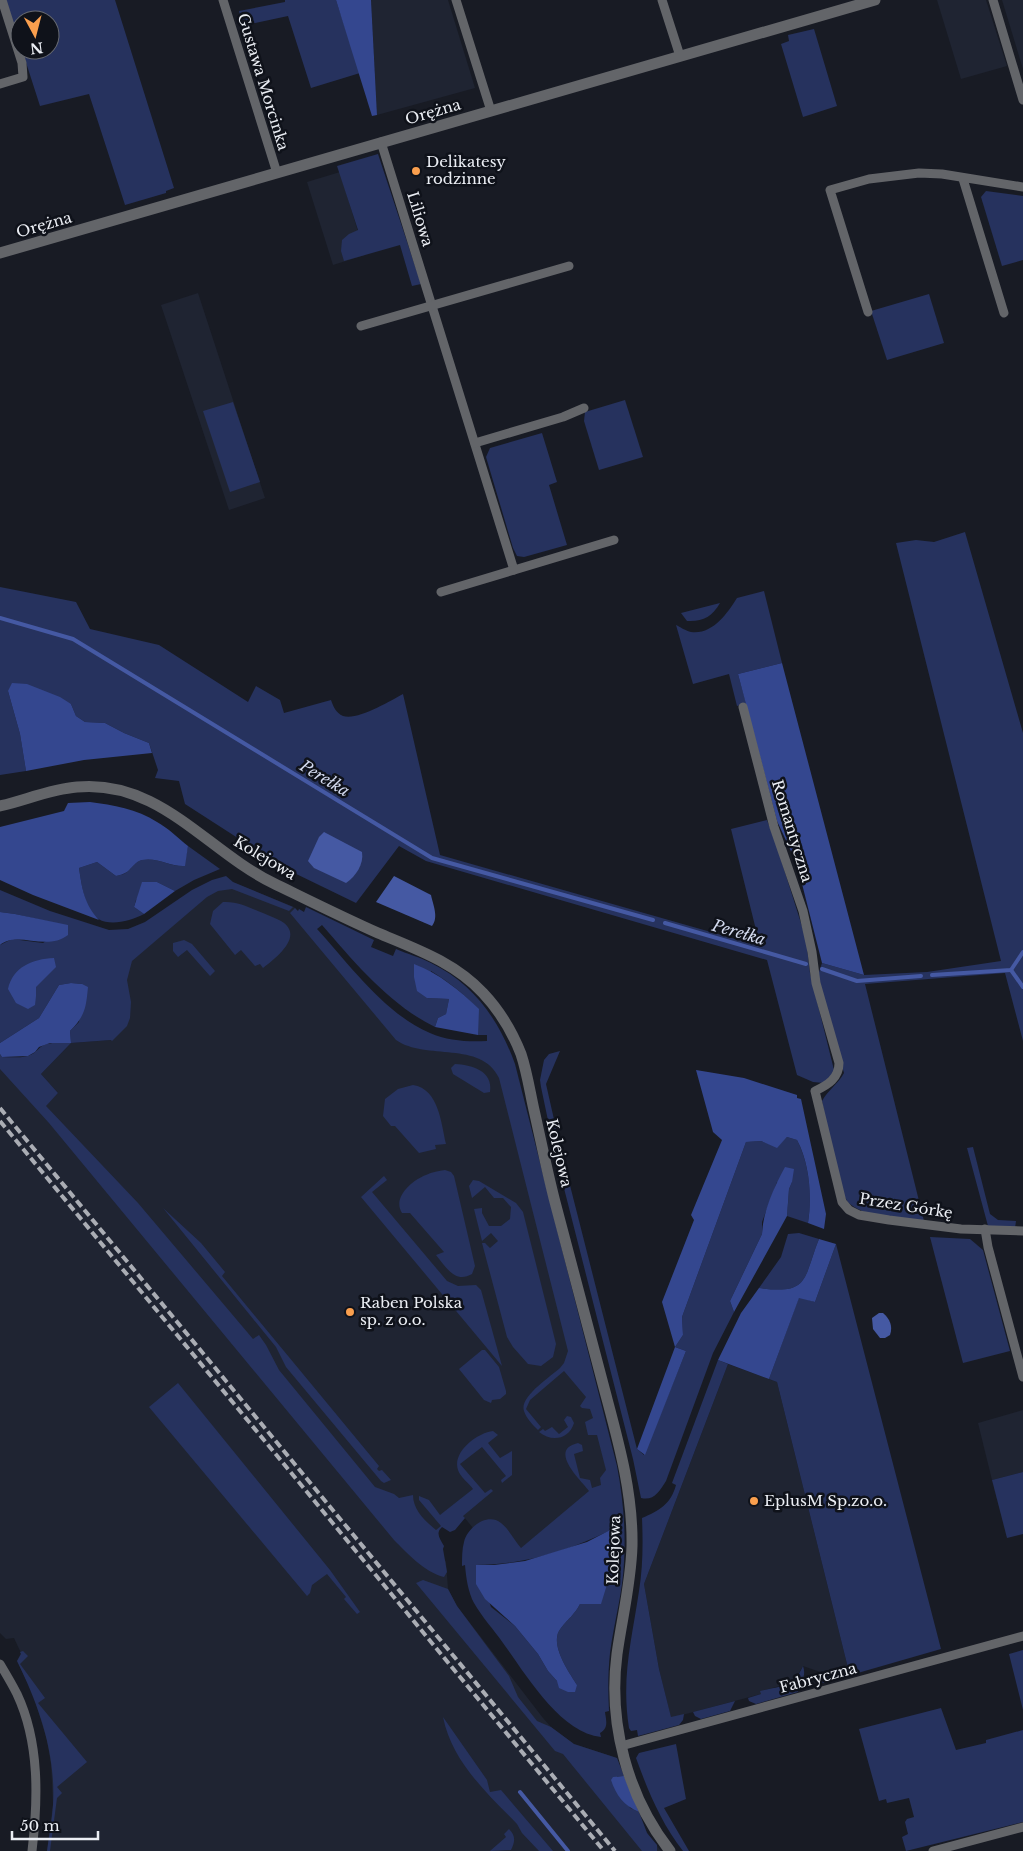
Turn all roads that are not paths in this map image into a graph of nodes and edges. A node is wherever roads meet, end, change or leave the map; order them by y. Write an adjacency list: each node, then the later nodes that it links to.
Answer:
1 (2, 0): 9 (street)
2 (223, 0): 13 (street, Gustawa Morcinka)
3 (456, 0): 11 (street)
4 (662, 0): 8 (street)
5 (875, 0): 7 (street, Orężna)
6 (993, 0): 10 (street)
7 (848, 4): 8 (street, Orężna)
8 (680, 56): 11 (street, Orężna)
9 (0, 84)
10 (1023, 100)
11 (490, 111): 12 (street, Orężna)
12 (381, 142): 13 (street, Orężna); 18 (street, Liliowa)
13 (277, 173): 16 (street, Orężna)
14 (963, 179): 15 (street); 19 (street); 20 (street)
15 (1023, 188)
16 (0, 253)
17 (569, 266): 18 (street)
18 (432, 305): 21 (street); 23 (street, Liliowa)
19 (868, 312)
20 (1004, 313)
21 (361, 326)
22 (584, 408): 23 (street)
23 (475, 442): 25 (street, Liliowa)
24 (614, 540): 25 (street)
25 (514, 570): 26 (street)
26 (441, 592)
27 (743, 707): 29 (street, Romantyczna)
28 (0, 806): 35 (street, Kolejowa)
29 (815, 1091): 30 (street, Przez Górkę)
30 (985, 1229): 31 (street, Przez Górkę); 32 (street)
31 (1023, 1232)
32 (1023, 1377)
33 (1023, 1636): 35 (street, Fabryczna)
34 (0, 1664): 37 (street)
35 (621, 1746): 38 (street, Kolejowa)
36 (1023, 1827): 39 (street)
37 (32, 1851)
38 (670, 1851)
39 (933, 1851)

